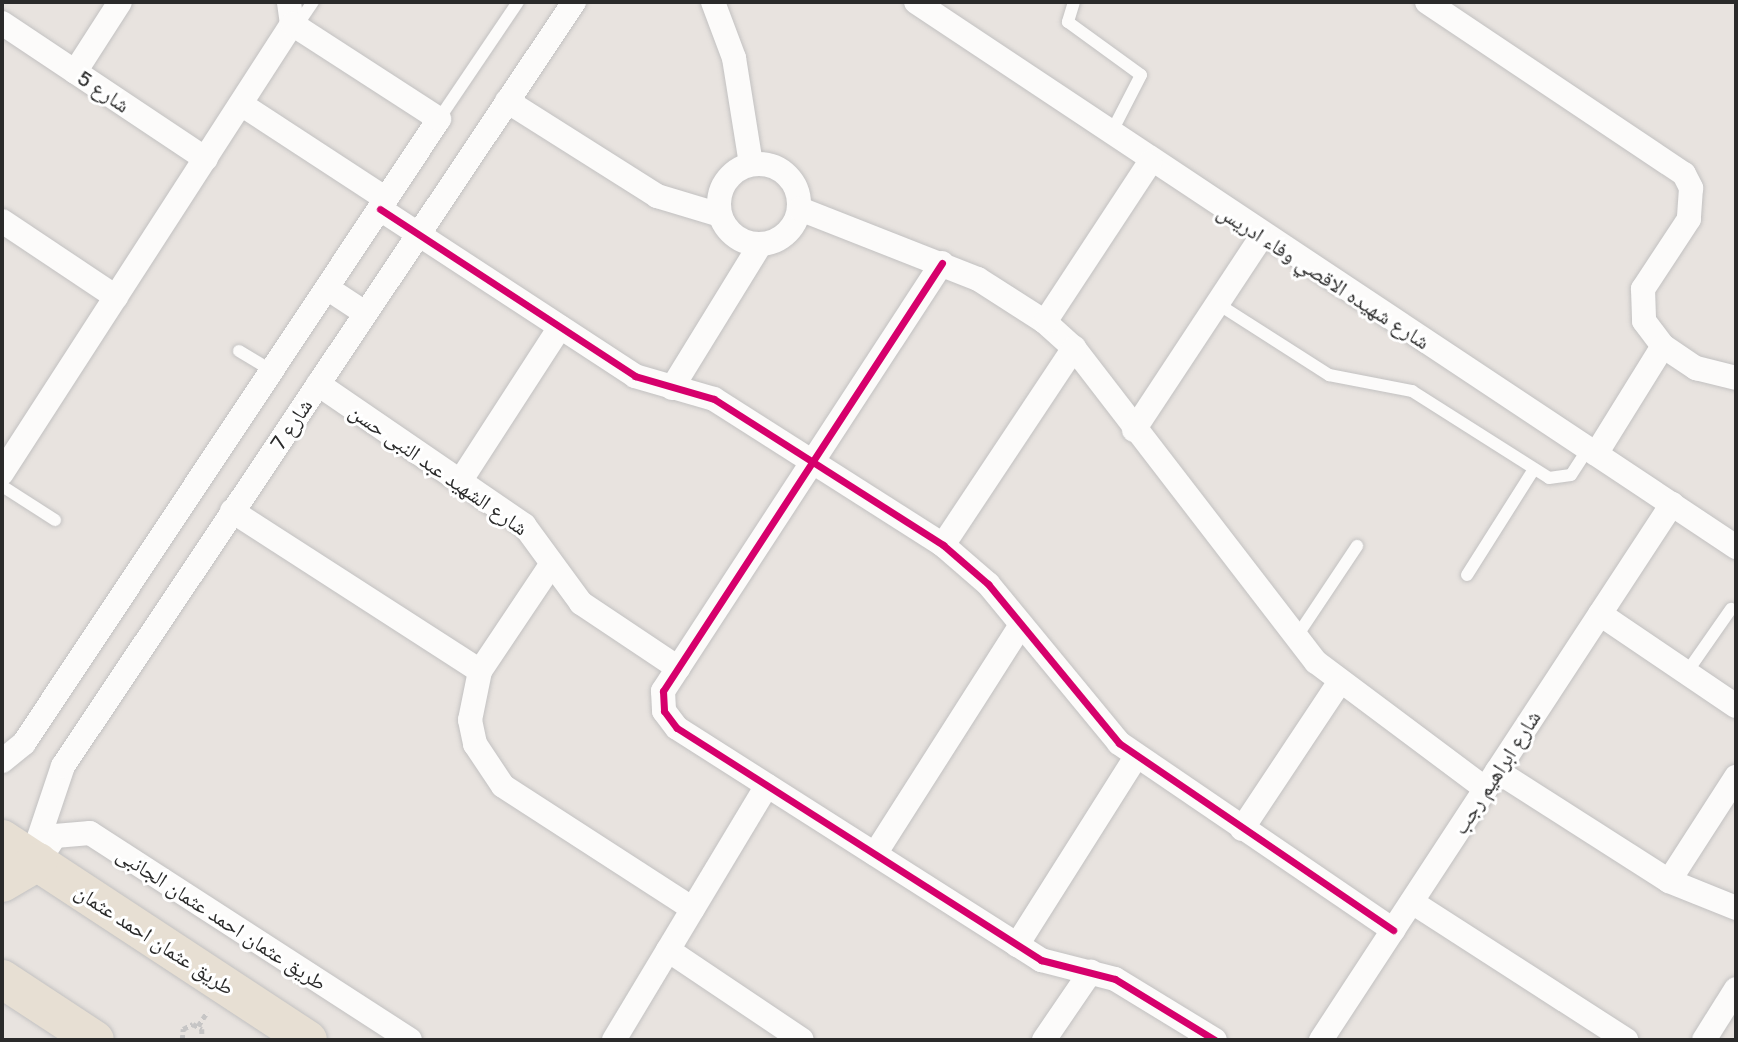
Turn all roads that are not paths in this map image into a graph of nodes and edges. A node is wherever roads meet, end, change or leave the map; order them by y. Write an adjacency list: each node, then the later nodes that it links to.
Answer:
1 (120, 2): 11 (street)
2 (313, 2): 9 (lane)
3 (518, 2): 14 (lane)
4 (574, 2): 12 (street, شارع 7)
5 (713, 2): 18 (street)
6 (916, 2): 15 (street, شارع شهيده الاقصي وفاء ادريس)
7 (1074, 2): 15 (lane)
8 (1427, 2): 33 (street)
9 (292, 18): 13 (street); 14 (street)
10 (2, 23): 11 (street, شارع 5)
11 (75, 72): 16 (street, شارع 5)
12 (507, 101): 21 (street); 23 (street, شارع 7)
13 (241, 104): 16 (street); 19 (street)
14 (439, 119): 19 (street)
15 (1110, 135): 17 (street, شارع شهيده الاقصي وفاء ادريس)
16 (206, 159): 28 (street)
17 (1150, 162): 24 (street, شارع شهيده الاقصي وفاء ادريس); 31 (street)
18 (751, 164): 20 (street); 21 (street)
19 (383, 204): 23 (street); 27 (street)
20 (800, 209): 25 (street); 26 (street)
21 (720, 215): 25 (street)
22 (2, 220): 28 (street)
23 (418, 234): 30 (street, شارع 7); 32 (street)
24 (1262, 236): 29 (street); 41 (street, شارع شهيده الاقصي وفاء ادريس)
25 (760, 245): 39 (street)
26 (942, 263): 31 (street); 42 (street)
27 (327, 288): 30 (street); 36 (street)
28 (116, 297): 44 (street)
29 (1218, 304): 40 (street); 43 (lane)
30 (365, 313): 38 (street, شارع 7)
31 (1045, 322): 34 (street)
32 (560, 327): 39 (street); 45 (street)
33 (1663, 346): 37 (street); 41 (street)
34 (1074, 348): 40 (street); 50 (street)
35 (239, 351): 36 (lane)
36 (272, 371): 65 (street)
37 (1736, 378)
38 (318, 384): 45 (street, شارع الشهيد عبد النبى حسن); 48 (street, شارع 7)
39 (672, 388): 42 (street)
40 (1134, 430): 58 (street)
41 (1592, 452): 43 (lane); 47 (street, شارع شهيده الاقصي وفاء ادريس)
42 (812, 462): 50 (street); 59 (street)
43 (1534, 469): 54 (lane)
44 (2, 473)
45 (461, 480): 53 (street, شارع الشهيد عبد النبى حسن)
46 (2, 485): 49 (lane)
47 (1672, 504): 52 (street, شارع شهيده الاقصي وفاء ادريس); 56 (street, شارع ابراهيم رجب)
48 (232, 511): 60 (street); 70 (street, شارع 7)
49 (55, 520)
50 (943, 545): 57 (street)
51 (1357, 546): 58 (lane)
52 (1736, 547)
53 (551, 565): 59 (street, شارع الشهيد عبد النبى حسن); 60 (street)
54 (1467, 575)
55 (1731, 609): 61 (lane)
56 (1600, 614): 61 (street); 67 (street, شارع ابراهيم رجب)
57 (1021, 625): 64 (street); 71 (street)
58 (1295, 639): 62 (street)
59 (678, 668): 68 (street)
60 (480, 671): 76 (street)
61 (1687, 672): 63 (street)
62 (1339, 683): 67 (street); 69 (street)
63 (1736, 706)
64 (1136, 757): 69 (street); 78 (street)
65 (2, 761)
66 (1736, 777): 72 (street)
67 (1492, 780): 72 (street); 74 (street, شارع ابراهيم رجب)
68 (767, 785): 71 (street); 76 (street)
69 (1242, 829): 77 (street)
70 (24, 853): 73 (main road); 84 (main road, طريق عثمان احمد عثمان); 85 (street, طريق عثمان احمد عثمان الجانبى)
71 (875, 854): 78 (street)
72 (1670, 881): 75 (street)
73 (2, 883)
74 (1412, 902): 77 (street, شارع ابراهيم رجب); 91 (street)
75 (1736, 908)
76 (693, 909): 79 (street)
77 (1394, 930): 90 (street, شارع ابراهيم رجب)
78 (1017, 944): 80 (street)
79 (668, 950): 86 (street); 87 (street)
80 (1091, 971): 88 (street); 89 (street)
81 (5, 979): 83 (main road)
82 (1736, 989): 92 (street)
83 (92, 1039)
84 (309, 1040)
85 (410, 1040)
86 (614, 1040)
87 (802, 1040)
88 (1044, 1040)
89 (1215, 1040)
90 (1321, 1040)
91 (1626, 1040)
92 (1704, 1040)

